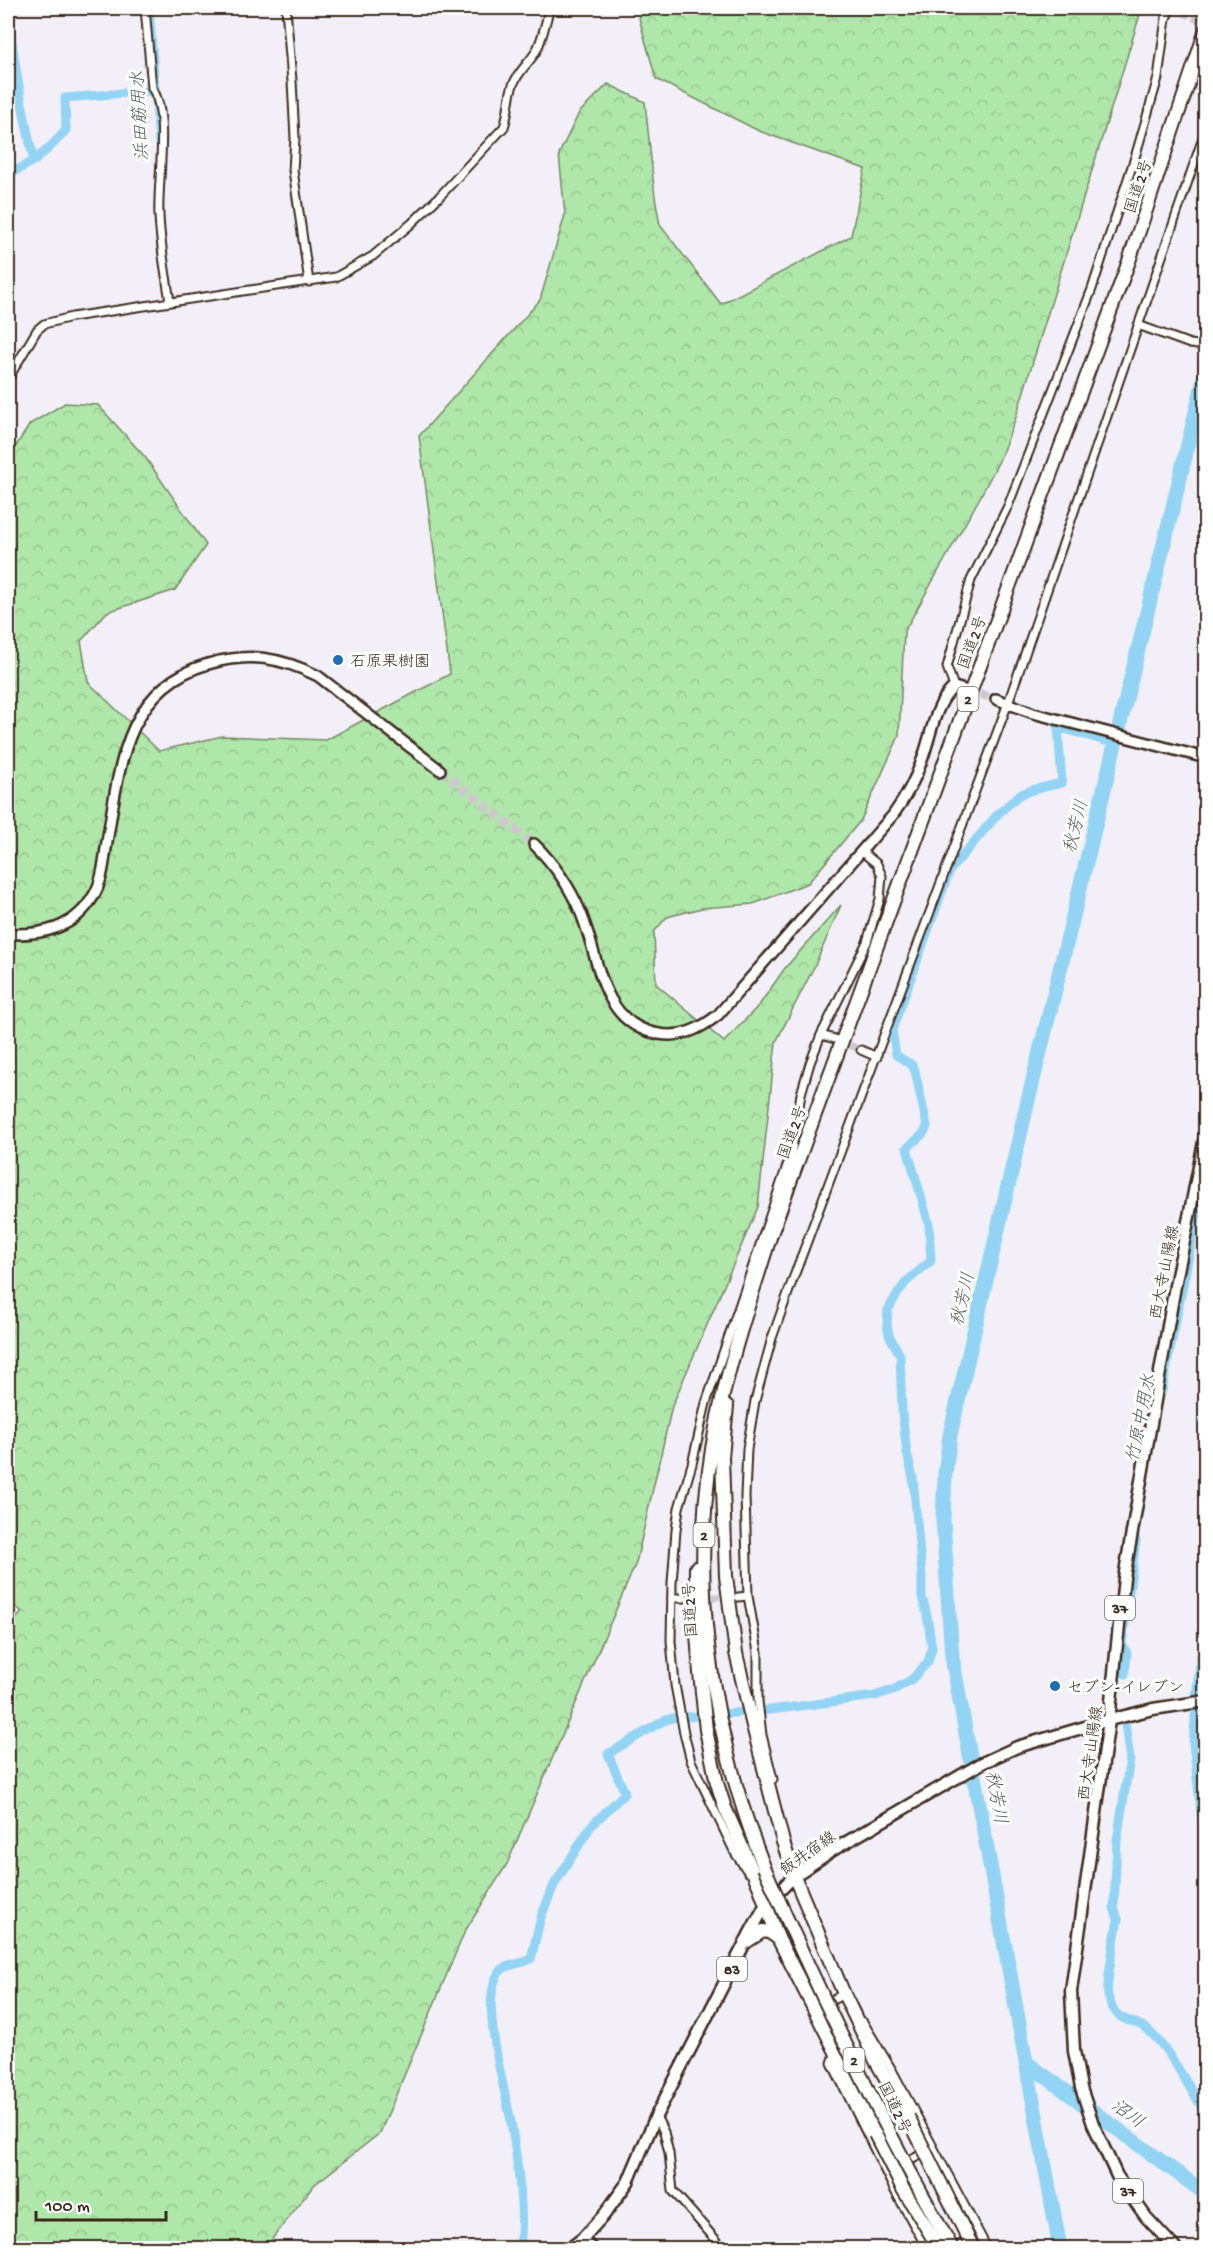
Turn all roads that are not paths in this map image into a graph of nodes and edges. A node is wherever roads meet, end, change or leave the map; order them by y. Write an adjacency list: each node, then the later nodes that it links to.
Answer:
1 (146, 8): 8 (street)
2 (286, 8): 7 (street)
3 (550, 8): 7 (street)
4 (1171, 8): 12 (street)
5 (1206, 30): 27 (highway, 国道2号 / 2)
6 (1206, 129): 9 (street)
7 (309, 282): 8 (street)
8 (170, 302): 11 (street)
9 (1138, 326): 10 (street); 16 (street)
10 (1206, 346)
11 (8, 379)
12 (954, 687): 13 (street); 20 (street)
13 (964, 690)
14 (1206, 697): 17 (street)
15 (996, 699): 16 (street)
16 (1008, 703): 17 (street); 25 (street)
17 (1206, 757)
18 (440, 770): 21 (street)
19 (534, 844): 20 (street)
20 (861, 852): 22 (street)
21 (8, 934)
22 (821, 1035): 23 (street); 30 (street)
23 (835, 1039)
24 (861, 1050): 25 (street)
25 (877, 1057): 28 (street)
26 (1206, 1132): 35 (main road, 西大寺山陽線 / 37)
27 (729, 1369): 33 (highway, 国道2号 / 2); 34 (highway)
28 (748, 1596): 29 (street); 34 (street)
29 (738, 1597)
30 (672, 1598): 31 (street); 37 (street)
31 (685, 1598)
32 (1206, 1701): 35 (main road, 飯井宿線 / 83)
33 (710, 1704): 37 (highway); 54 (highway, 国道2号 / 2, bridge)
34 (756, 1720): 36 (highway)
35 (1109, 1720): 36 (main road, 飯井宿線 / 83); 57 (main road, 西大寺山陽線 / 37)
36 (795, 1876): 38 (main road, 飯井宿線 / 83); 41 (highway)
37 (760, 1888): 38 (highway)
38 (765, 1906): 39 (highway); 40 (main road, 飯井宿線 / 83)
39 (778, 1938): 40 (highway); 42 (highway)
40 (746, 1942): 44 (main road, 飯井宿線 / 83)
41 (844, 1994): 42 (street); 45 (street); 55 (highway, bridge)
42 (814, 2008): 43 (highway)
43 (836, 2052): 46 (street); 53 (highway, bridge)
44 (656, 2116): 48 (main road, 飯井宿線 / 83); 51 (street)
45 (933, 2149): 46 (street); 47 (street)
46 (886, 2173): 52 (street)
47 (980, 2235): 54 (street); 56 (street)
48 (582, 2239): 49 (main road, 飯井宿線 / 83); 50 (street)
49 (570, 2248)
50 (592, 2248)
51 (723, 2248)
52 (927, 2248)
53 (939, 2248)
54 (953, 2248)
55 (973, 2248)
56 (987, 2248)
57 (1175, 2248)

